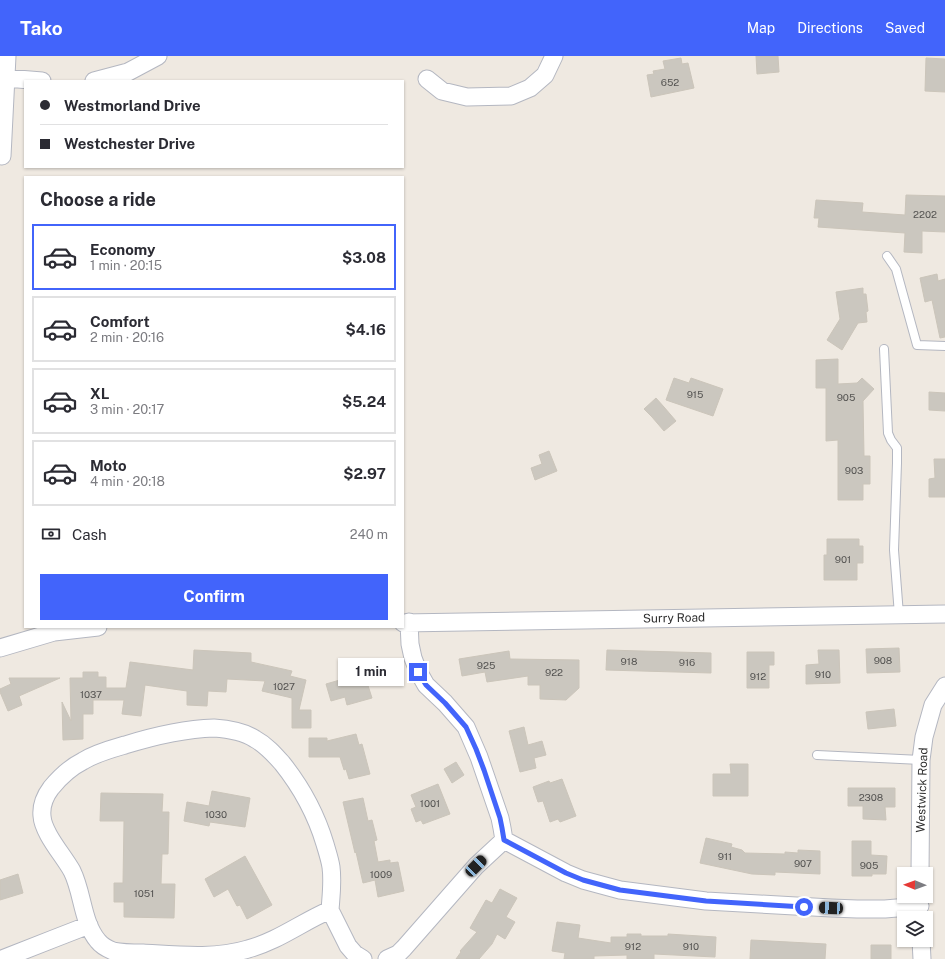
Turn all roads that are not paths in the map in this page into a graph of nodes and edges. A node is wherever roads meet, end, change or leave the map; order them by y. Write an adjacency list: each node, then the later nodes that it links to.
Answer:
1 (7, 56): 4 (street)
2 (158, 56): 7 (street)
3 (554, 56): 5 (street)
4 (6, 78): 6 (street); 8 (street)
5 (427, 79)
6 (30, 80)
7 (98, 80)
8 (1, 159)
9 (887, 256): 10 (lane)
10 (945, 346)
11 (884, 349): 13 (lane)
12 (945, 614): 13 (street, Surry Road)
13 (899, 615): 14 (street, Surry Road)
14 (406, 622): 20 (street)
15 (89, 628): 16 (street)
16 (0, 648)
17 (945, 686): 19 (street, Westwick Road)
18 (817, 755): 19 (lane)
19 (921, 760): 21 (street, Westwick Road)
20 (504, 840): 22 (street); 28 (street)
21 (920, 867)
22 (920, 907)
23 (330, 910): 24 (street); 24 (street); 27 (street)
24 (89, 925): 26 (street)
25 (922, 947): 29 (street)
26 (2, 959)
27 (363, 959)
28 (387, 959)
29 (922, 959)

